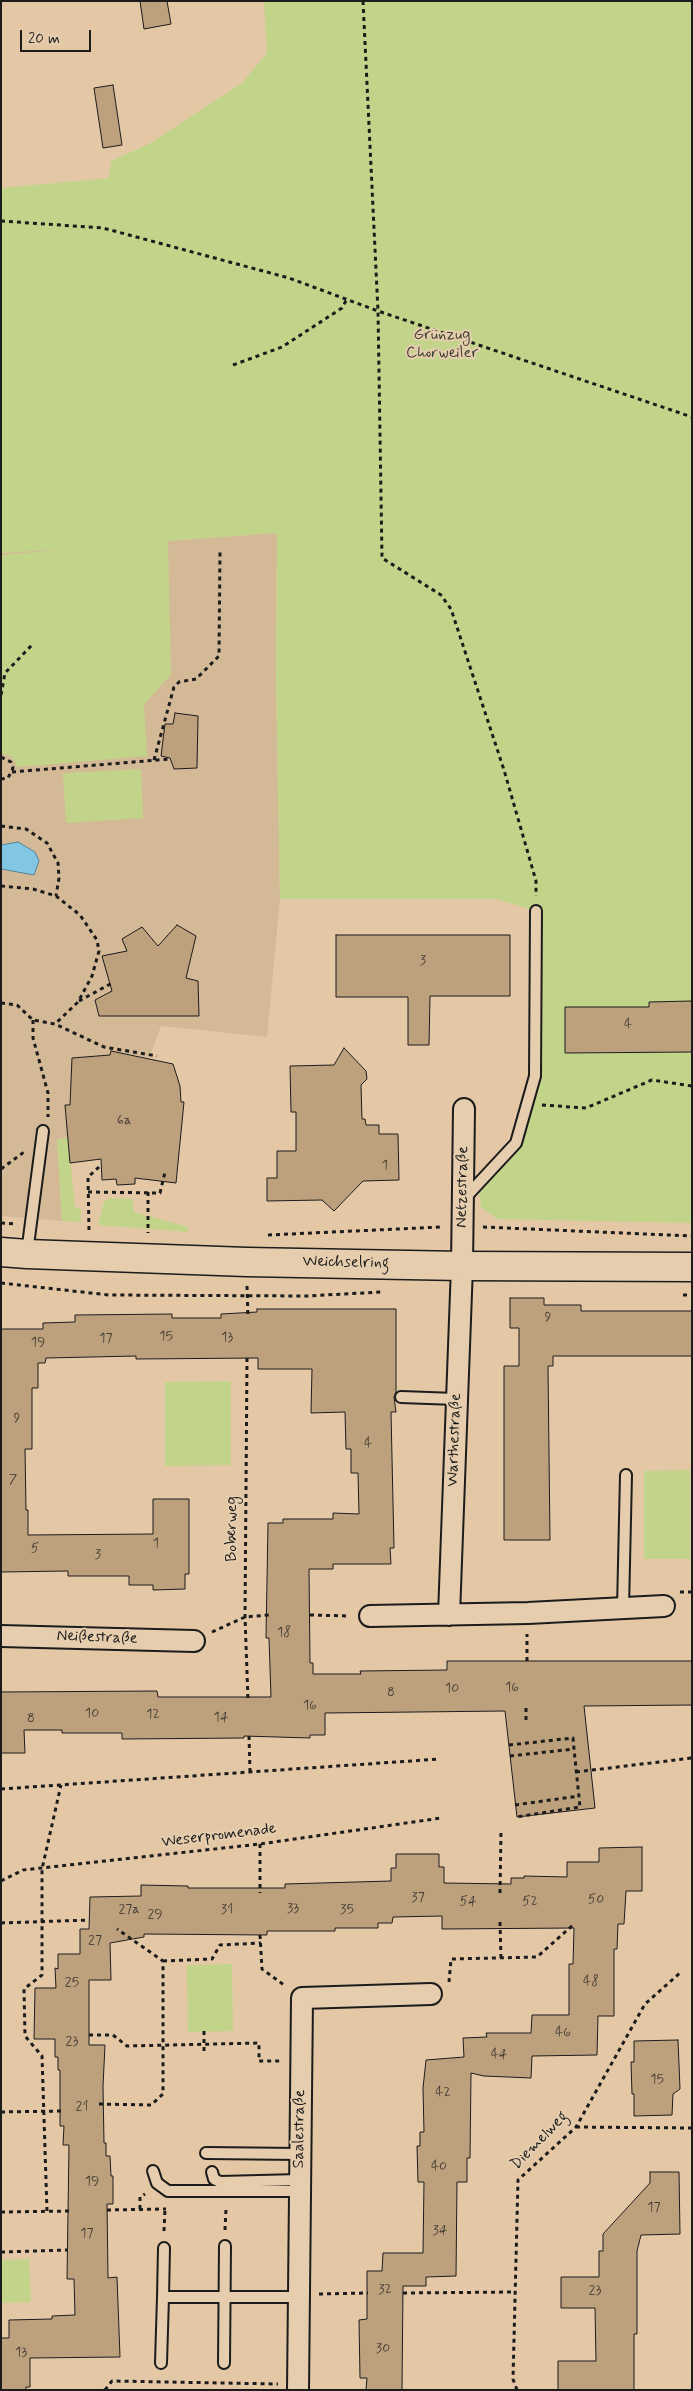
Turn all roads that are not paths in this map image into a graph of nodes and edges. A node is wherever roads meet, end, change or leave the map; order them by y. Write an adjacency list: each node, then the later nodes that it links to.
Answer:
1 (536, 911): 4 (lane)
2 (464, 1109): 4 (street, Netzestraße)
3 (43, 1131): 5 (lane)
4 (463, 1199): 6 (street, Netzestraße)
5 (14, 1253): 6 (street, Weichselring)
6 (462, 1266): 7 (street, Weichselring); 9 (street, Warthestraße)
7 (692, 1267)
8 (401, 1397): 9 (lane)
9 (456, 1400): 13 (street, Warthestraße)
10 (626, 1475): 12 (lane)
11 (664, 1606): 12 (street)
12 (623, 1608): 13 (street)
13 (449, 1615): 14 (street)
14 (370, 1616)
15 (1, 1636): 16 (street, Neißestraße)
16 (194, 1641)
17 (431, 1994): 19 (street, Saalestraße)
18 (206, 2154): 19 (lane)
19 (300, 2154): 22 (street, Saalestraße)
20 (152, 2170): 22 (lane)
21 (212, 2172): 22 (lane)
22 (300, 2186): 25 (street, Saalestraße)
23 (225, 2246): 27 (lane)
24 (164, 2248): 26 (lane)
25 (299, 2295): 27 (lane); 30 (street, Saalestraße)
26 (163, 2297): 27 (lane); 28 (lane)
27 (225, 2297): 29 (lane)
28 (161, 2363)
29 (224, 2363)
30 (298, 2387)

